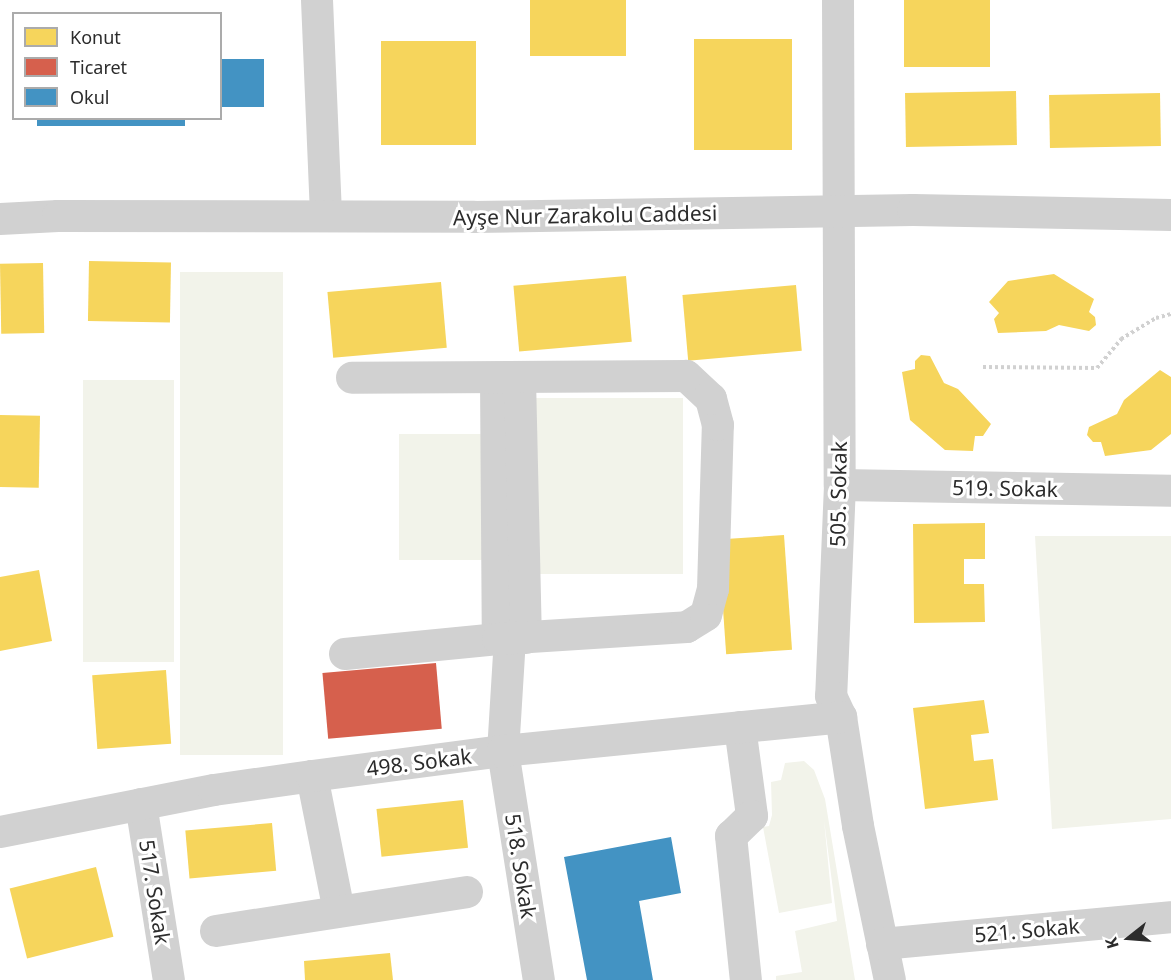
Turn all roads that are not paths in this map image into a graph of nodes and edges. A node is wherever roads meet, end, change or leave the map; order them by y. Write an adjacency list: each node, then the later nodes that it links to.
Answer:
1 (317, 0): 5 (street)
2 (838, 0): 3 (street, 505. Sokak)
3 (838, 211): 4 (street, Ayşe Nur Zarakolu Caddesi); 5 (street, Ayşe Nur Zarakolu Caddesi); 9 (street, 505. Sokak)
4 (1171, 215)
5 (326, 216): 6 (street, Ayşe Nur Zarakolu Caddesi)
6 (0, 219)
7 (352, 378): 8 (street)
8 (508, 378): 11 (street, 518. Sokak); 11 (street)
9 (840, 485): 10 (street, 519. Sokak); 13 (street, 505. Sokak)
10 (1171, 491)
11 (511, 638): 12 (street); 15 (street, 518. Sokak)
12 (345, 654)
13 (841, 717): 14 (street, 498. Sokak); 23 (street, 505. Sokak)
14 (740, 726): 15 (street, 498. Sokak); 26 (street)
15 (503, 752): 16 (street, 498. Sokak); 25 (street, 518. Sokak)
16 (312, 776): 17 (street, 498. Sokak); 20 (street)
17 (141, 804): 18 (street, 498. Sokak); 24 (street, 517. Sokak)
18 (0, 832)
19 (467, 892): 20 (street)
20 (339, 911): 22 (street)
21 (1171, 917): 23 (street, 521. Sokak)
22 (216, 931)
23 (882, 944): 27 (street, 505. Sokak)
24 (169, 980)
25 (539, 980)
26 (746, 980)
27 (890, 980)

